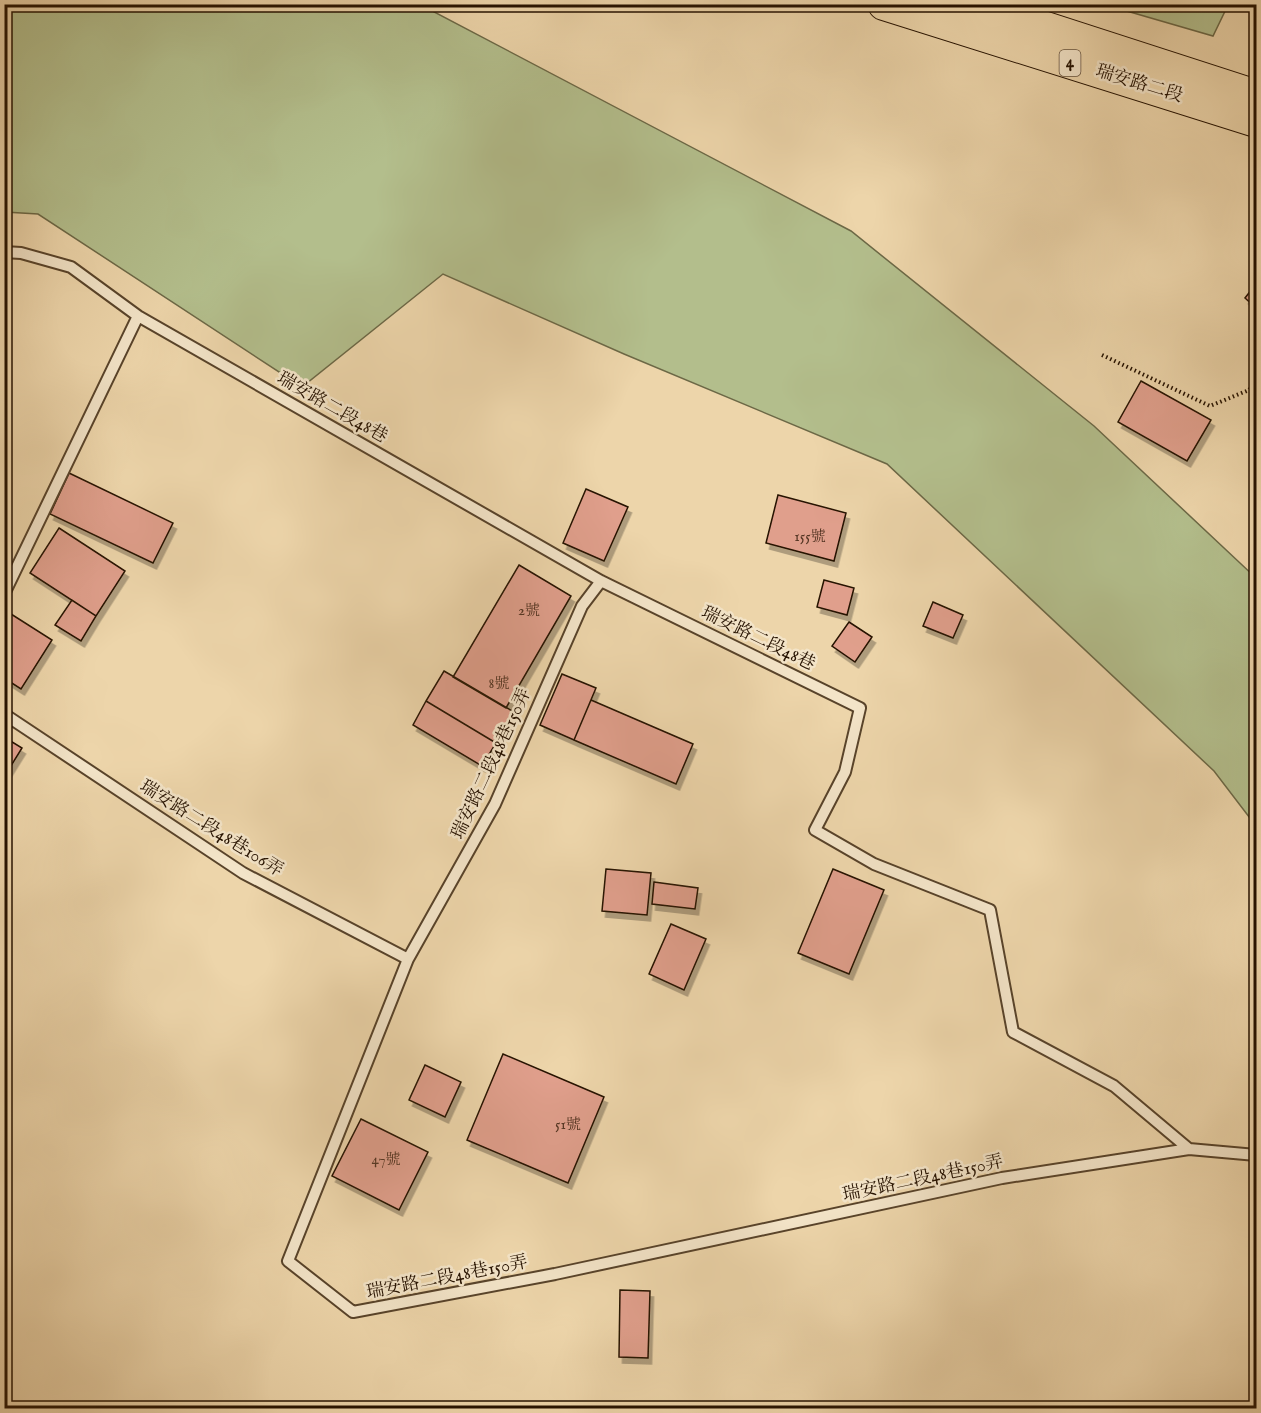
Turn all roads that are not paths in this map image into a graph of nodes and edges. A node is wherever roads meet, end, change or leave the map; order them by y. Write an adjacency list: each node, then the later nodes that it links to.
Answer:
1 (884, 4): 4 (main road, 瑞安路二段 / 4)
2 (972, 4): 3 (main road, 瑞安路二段 / 4)
3 (1257, 96)
4 (1257, 121)
5 (4, 252): 6 (lane, 瑞安路二段48巷)
6 (138, 316): 7 (lane, 瑞安路二段48巷); 8 (lane)
7 (602, 581): 10 (lane, 瑞安路二段48巷150弄); 11 (lane, 瑞安路二段48巷)
8 (4, 594)
9 (4, 714): 10 (lane, 瑞安路二段48巷106弄)
10 (408, 959): 11 (lane, 瑞安路二段48巷150弄)
11 (1189, 1149): 12 (lane)
12 (1257, 1155)

